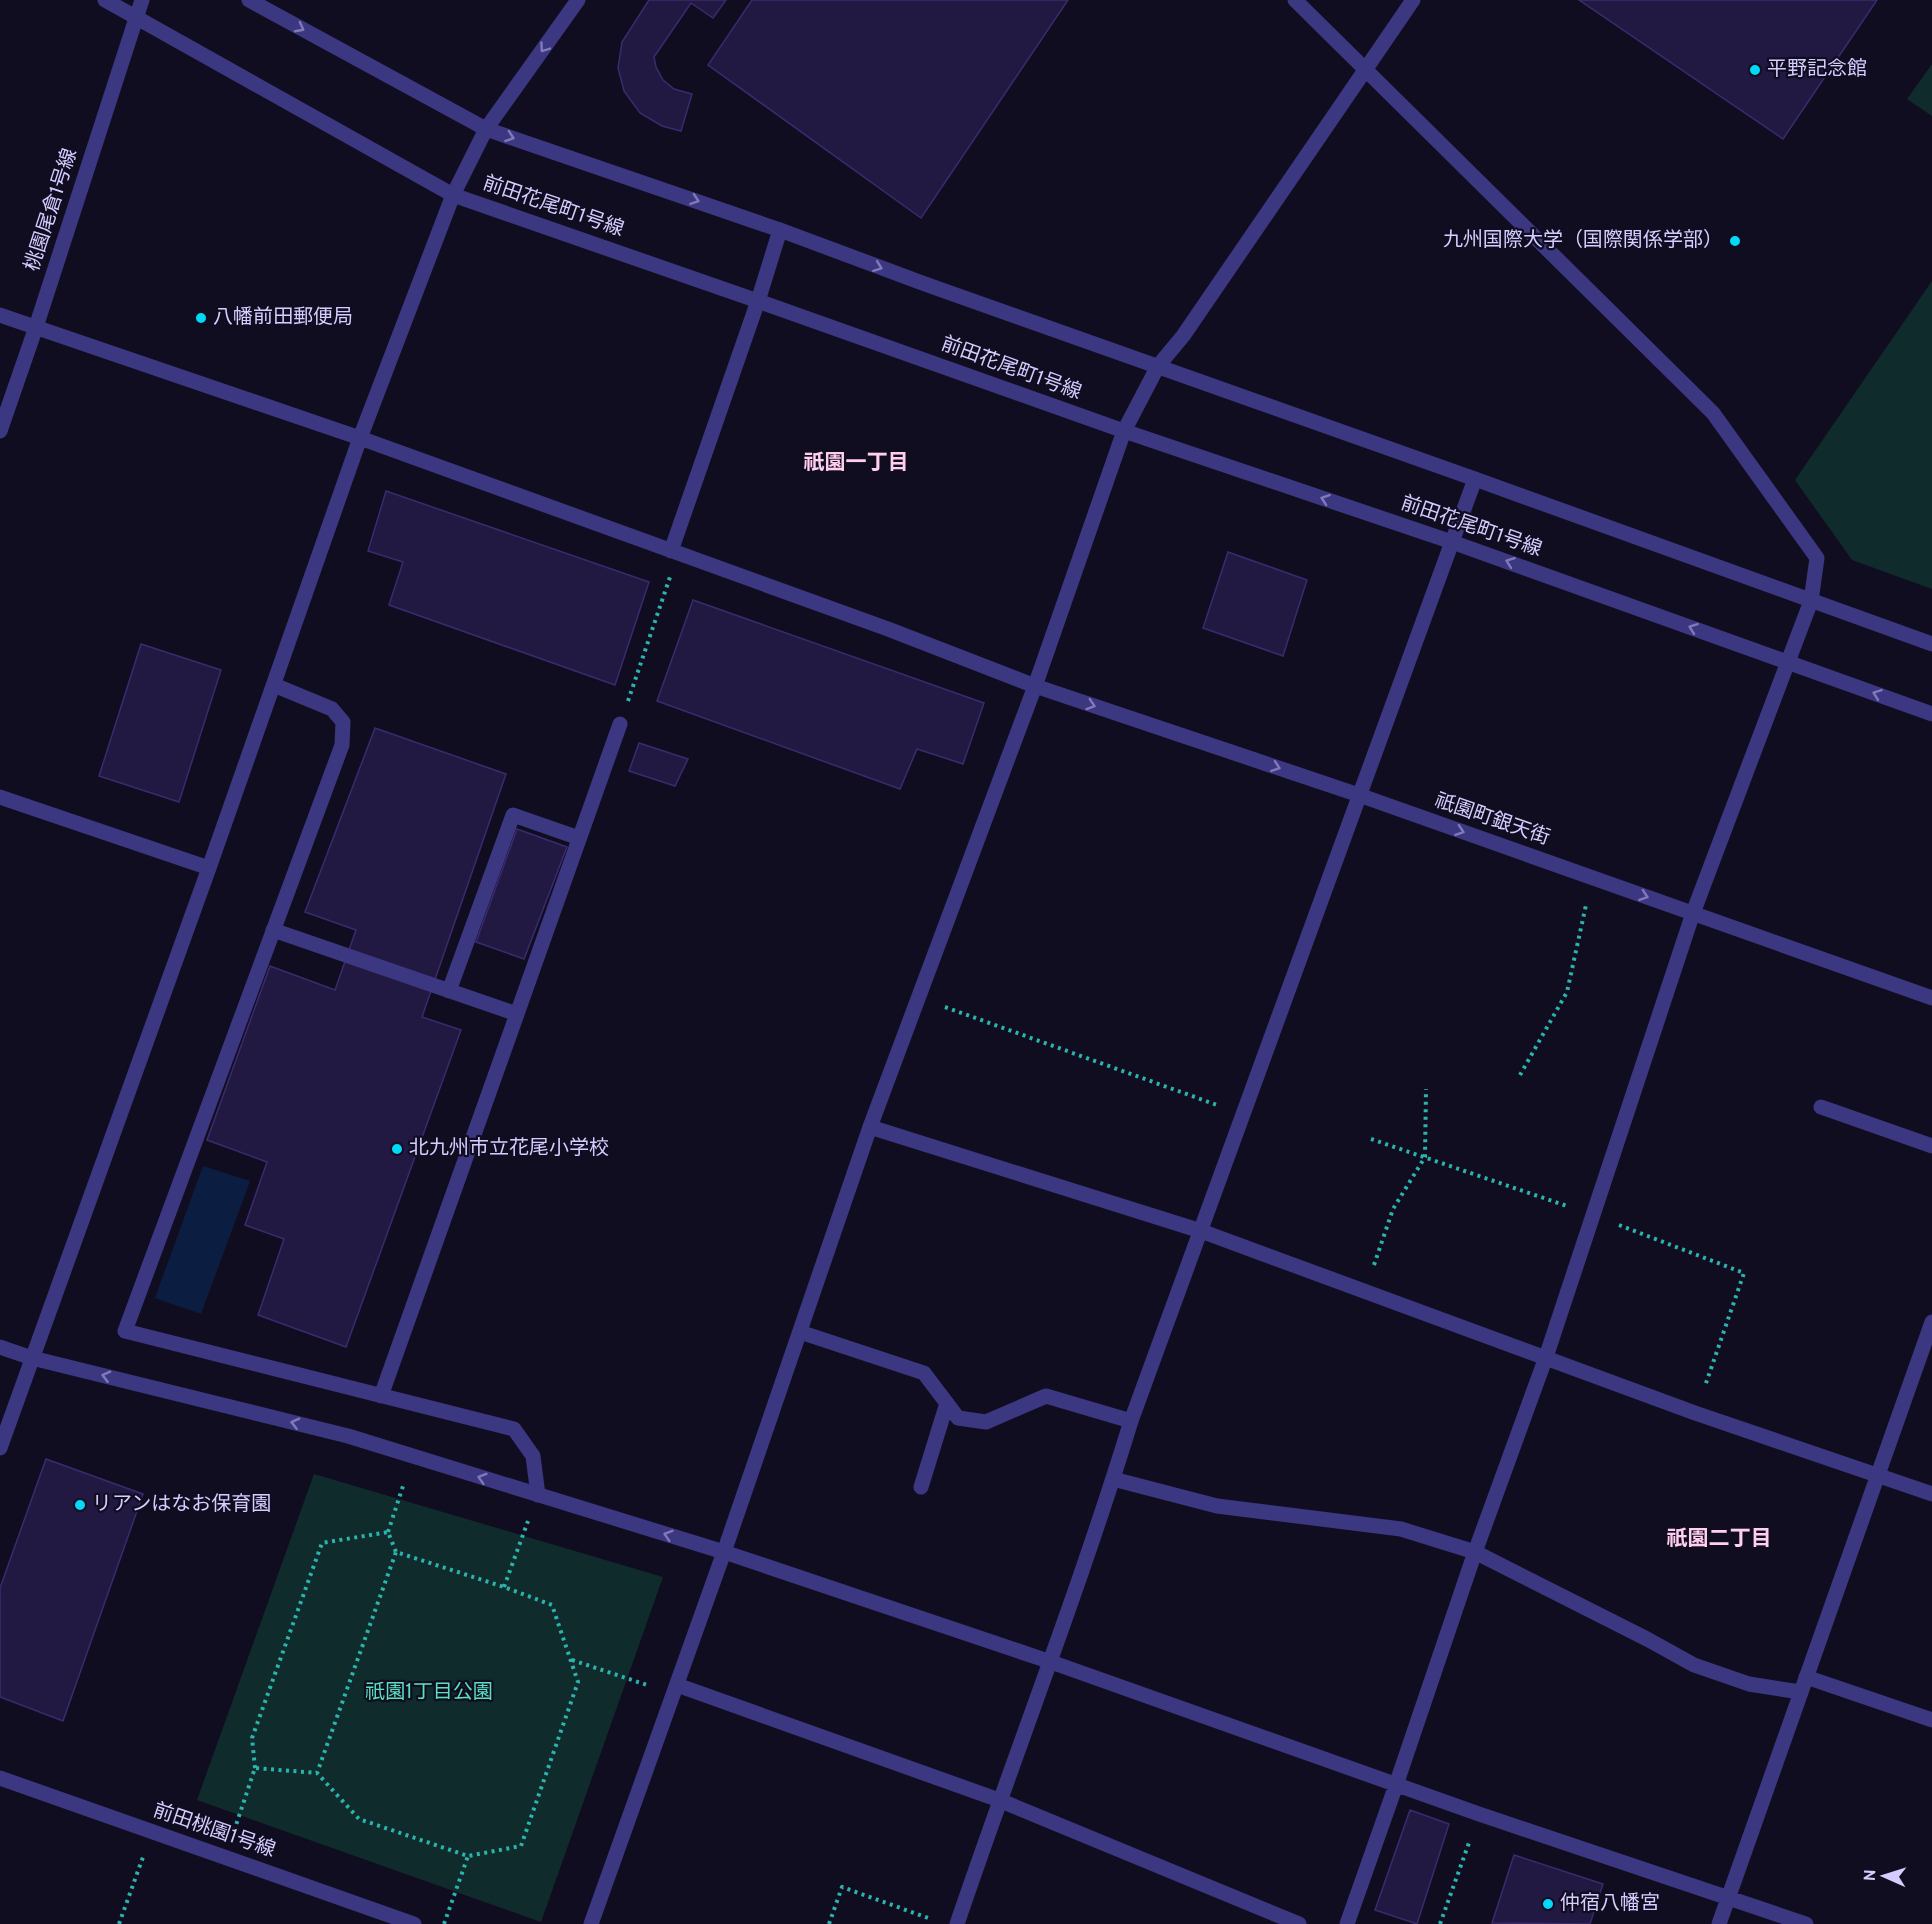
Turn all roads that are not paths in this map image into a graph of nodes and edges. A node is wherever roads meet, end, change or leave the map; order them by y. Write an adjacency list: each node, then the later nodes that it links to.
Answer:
1 (105, 0): 7 (street, 前田花尾町1号線)
2 (142, 0): 7 (street, 桃園尾倉1号線)
3 (249, 0): 9 (street, one-way to 9)
4 (578, 0): 9 (street, one-way to 9)
5 (1295, 0): 8 (street)
6 (1413, 0): 8 (street)
7 (137, 17): 10 (street, 前田花尾町1号線); 14 (street, 桃園尾倉1号線)
8 (1365, 69): 15 (street); 22 (street)
9 (486, 129): 10 (street); 11 (street, one-way to 11)
10 (453, 195): 12 (street, 前田花尾町1号線); 18 (street)
11 (780, 230): 12 (street); 15 (street, one-way to 15)
12 (758, 301): 17 (street, 前田花尾町1号線); 21 (street)
13 (0, 315): 14 (street, 祇園町銀天街)
14 (36, 327): 16 (street, 桃園尾倉1号線); 18 (street, 祇園町銀天街)
15 (1158, 366): 17 (street); 19 (street)
16 (0, 431)
17 (1124, 431): 20 (street, 前田花尾町1号線, one-way to 17); 26 (street)
18 (360, 438): 21 (street, 祇園町銀天街); 25 (street)
19 (1475, 479): 20 (street); 22 (street)
20 (1452, 542): 24 (street, 前田花尾町1号線, one-way to 20); 29 (street)
21 (674, 552): 26 (street, 祇園町銀天街)
22 (1811, 601): 23 (street); 24 (street)
23 (1932, 644)
24 (1789, 663): 27 (street, 前田花尾町1号線, one-way to 24); 33 (street)
25 (274, 685): 32 (street); 34 (street)
26 (1035, 686): 29 (street, 祇園町銀天街, one-way to 29); 39 (street)
27 (1932, 714)
28 (620, 724): 31 (street)
29 (1359, 795): 33 (street, 祇園町銀天街, one-way to 33); 41 (street)
30 (0, 797): 32 (street)
31 (579, 838): 35 (street); 37 (street)
32 (209, 868): 46 (street)
33 (1693, 913): 36 (street, 祇園町銀天街); 45 (street)
34 (273, 930): 35 (street); 47 (street)
35 (449, 991): 37 (street)
36 (1932, 998)
37 (517, 1014): 47 (street)
38 (1821, 1107): 40 (street)
39 (870, 1127): 41 (street); 43 (street)
40 (1932, 1146)
41 (1201, 1231): 45 (street); 49 (street)
42 (1932, 1322): 51 (street)
43 (800, 1332): 48 (street); 56 (street)
44 (0, 1347): 46 (street)
45 (1546, 1357): 51 (street); 57 (street)
46 (32, 1358): 50 (street); 55 (street, one-way to 46)
47 (381, 1396): 55 (street)
48 (947, 1403): 49 (street); 53 (street)
49 (1131, 1421): 52 (street)
50 (0, 1448)
51 (1878, 1474): 54 (street); 59 (street)
52 (1113, 1479): 57 (street); 58 (street)
53 (921, 1487)
54 (1932, 1494)
55 (538, 1495): 56 (street, one-way to 55)
56 (724, 1552): 58 (street); 60 (street)
57 (1475, 1552): 59 (street); 63 (street)
58 (1051, 1662): 63 (street); 64 (street)
59 (1803, 1684): 61 (street); 65 (street)
60 (675, 1690): 64 (street); 67 (street)
61 (1932, 1720)
62 (0, 1778): 66 (street, 前田桃園1号線)
63 (1396, 1785): 65 (street); 70 (street)
64 (999, 1800): 68 (street); 69 (street)
65 (1728, 1897): 71 (street); 72 (street)
66 (414, 1924)
67 (591, 1924)
68 (957, 1924)
69 (1299, 1924)
70 (1347, 1924)
71 (1719, 1924)
72 (1806, 1924)

